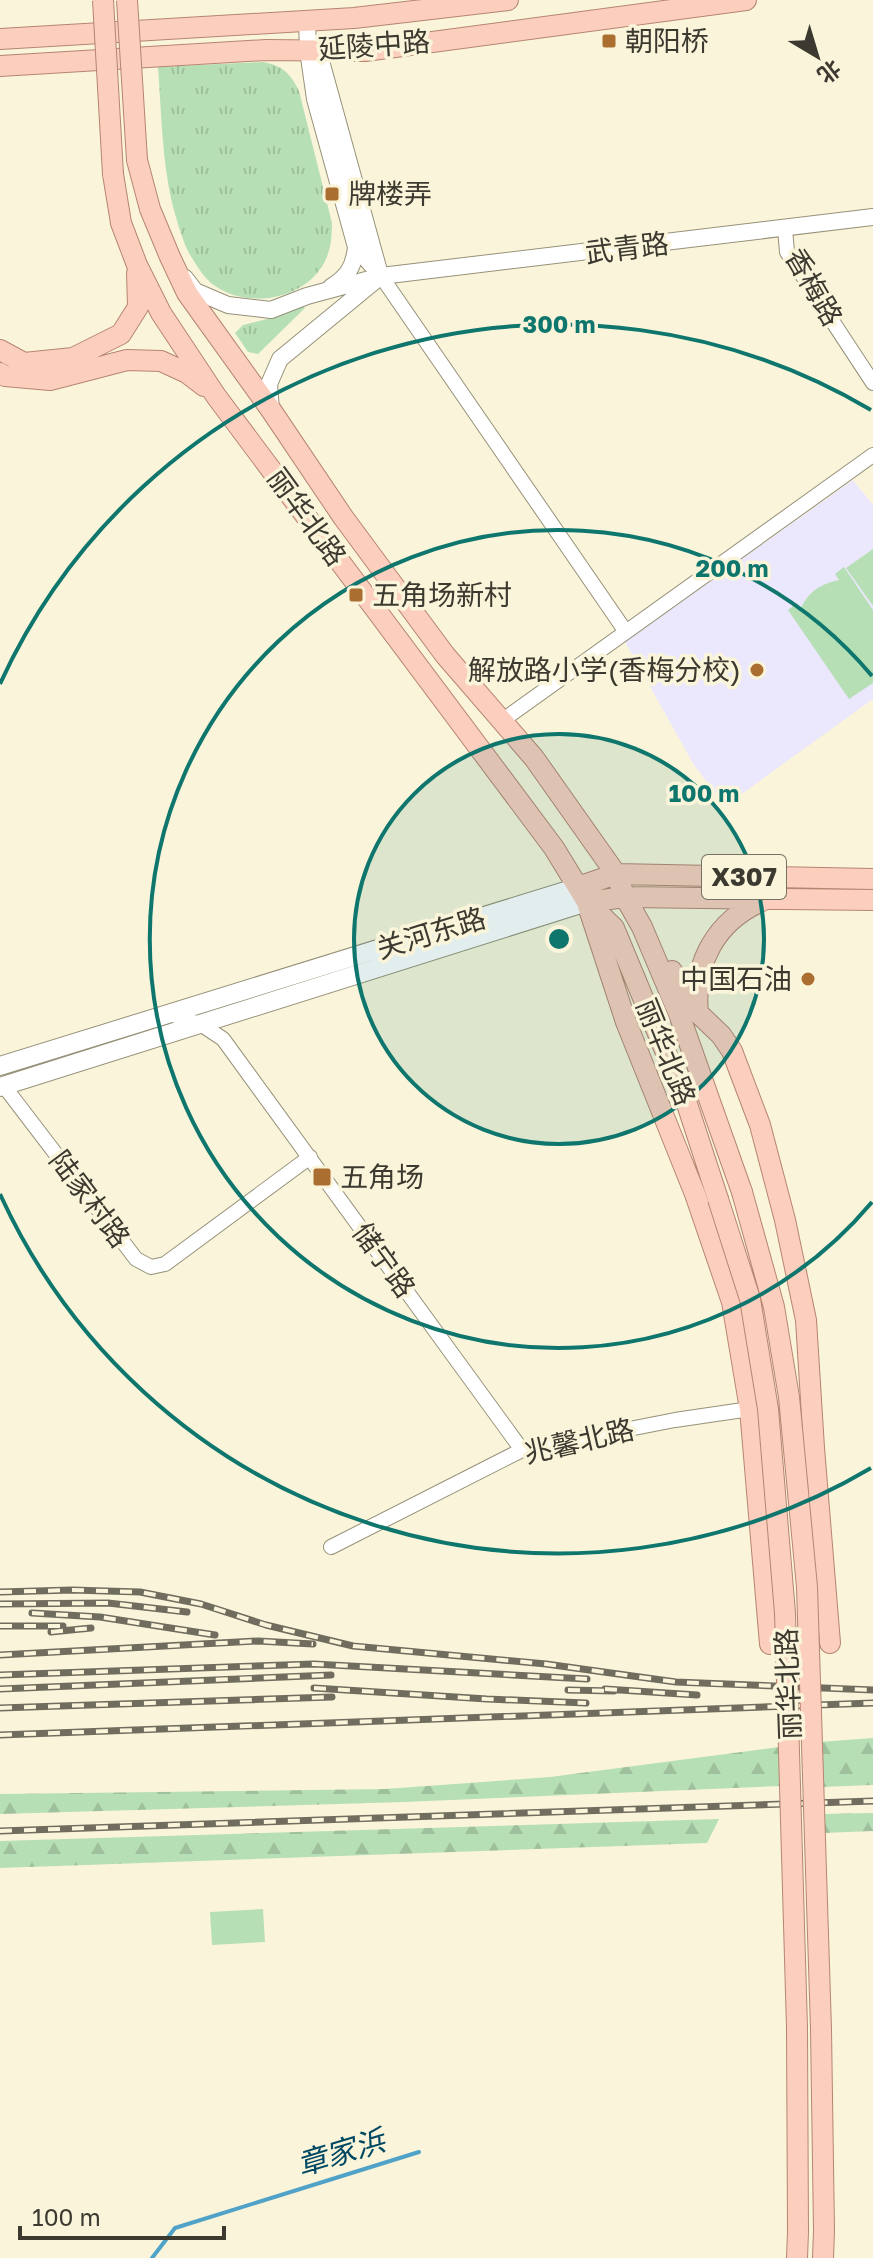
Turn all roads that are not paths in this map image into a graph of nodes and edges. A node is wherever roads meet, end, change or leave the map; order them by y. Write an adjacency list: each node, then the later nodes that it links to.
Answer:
1 (103, 0): 13 (main road, 丽华北路, bridge)
2 (127, 0): 12 (main road, 丽华北路, bridge)
3 (508, 0): 5 (main road, 延陵中路)
4 (746, 0): 7 (main road, 延陵中路)
5 (307, 21): 6 (main road, 延陵中路); 7 (street)
6 (0, 39)
7 (314, 50): 8 (main road, 延陵中路); 11 (street); 14 (street)
8 (0, 66)
9 (873, 217): 10 (street, 武青路)
10 (785, 229): 14 (street, 武青路); 18 (street, 香梅路)
11 (356, 247): 14 (street); 15 (street)
12 (170, 257): 15 (street, 武青路); 20 (main road, 丽华北路)
13 (137, 265): 16 (main road); 19 (main road, 丽华北路)
14 (381, 276): 15 (street, 武青路); 20 (street); 22 (street)
15 (325, 291)
16 (0, 350)
17 (0, 373): 19 (main road)
18 (873, 383)
19 (216, 396): 26 (main road, 丽华北路)
20 (271, 410): 23 (main road, 丽华北路)
21 (873, 455): 22 (street)
22 (626, 632): 23 (street)
23 (503, 720): 24 (main road, 丽华北路)
24 (616, 874): 25 (main road, 关河东路 / X307); 26 (main road, 关河东路 / X307); 27 (main road, 丽华北路)
25 (873, 879)
26 (582, 894): 27 (main road, 关河东路 / X307); 31 (main road, 关河东路 / X307); 32 (main road, 关河东路 / X307); 37 (main road); 42 (main road, 丽华北路, bridge)
27 (625, 897): 28 (main road, 关河东路 / X307); 30 (main road); 35 (main road, 丽华北路)
28 (765, 900): 29 (main road, 关河东路 / X307); 30 (main road)
29 (873, 900)
30 (698, 1013): 35 (main road); 40 (main road)
31 (170, 1014): 32 (street, 储宁路); 33 (main road, 关河东路 / X307)
32 (202, 1025): 34 (main road, 关河东路 / X307); 36 (street, 储宁路)
33 (0, 1066)
34 (2, 1087): 36 (street, 陆家村路)
35 (708, 1092): 43 (main road, 丽华北路, bridge)
36 (310, 1157): 38 (street, 储宁路)
37 (750, 1409): 38 (street, 兆馨北路); 41 (main road)
38 (522, 1450): 39 (street, 兆馨北路)
39 (331, 1547)
40 (830, 1643)
41 (770, 1644)
42 (797, 2258)
43 (823, 2258)

